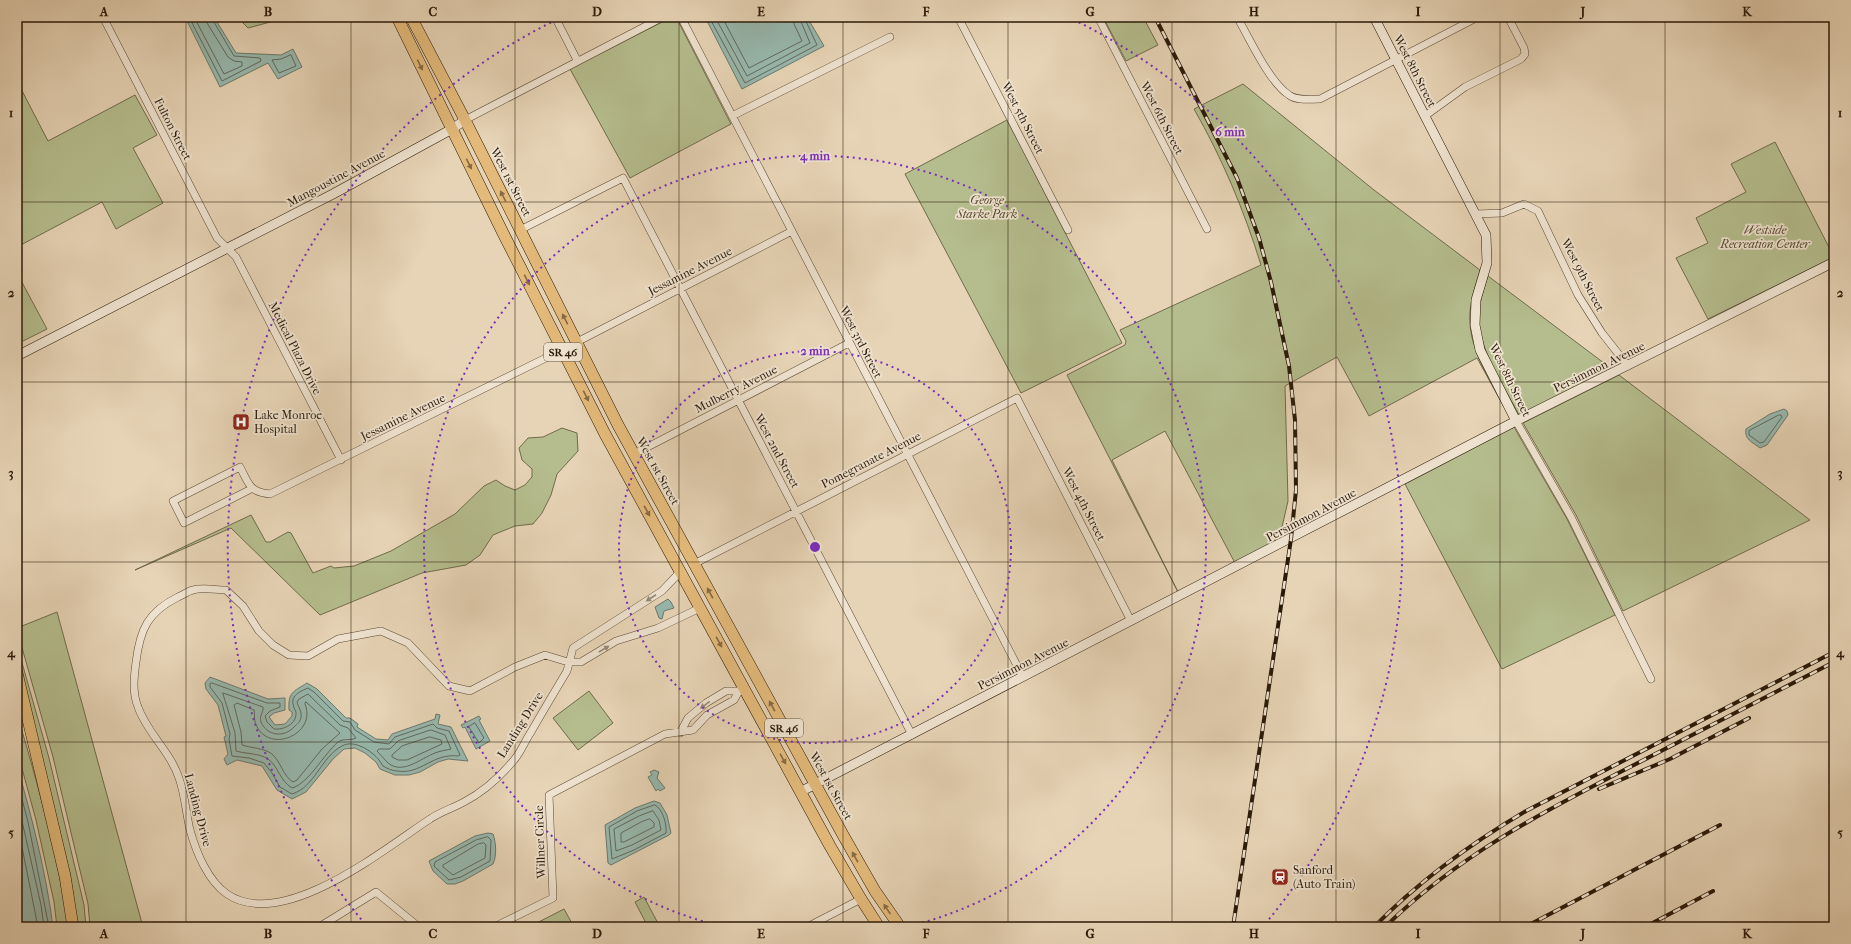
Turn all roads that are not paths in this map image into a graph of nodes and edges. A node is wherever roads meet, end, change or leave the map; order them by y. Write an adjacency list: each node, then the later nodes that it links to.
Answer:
1 (104, 17): 25 (street, Fulton Street)
2 (396, 17): 19 (main road, SR 46, one-way to 19)
3 (411, 17): 18 (main road, West 1st Street / SR 46)
4 (555, 17): 15 (street)
5 (663, 17): 15 (street, Mangoustine Avenue)
6 (681, 17): 16 (street, West 3rd Street)
7 (958, 17): 23 (street, West 5th Street)
8 (1098, 17): 21 (street, West 6th Street)
9 (1237, 17): 14 (street)
10 (1374, 17): 14 (street, West 8th Street)
11 (1478, 17): 14 (street)
12 (1508, 17): 17 (street)
13 (890, 38): 16 (street)
14 (1396, 59): 17 (street, West 8th Street)
15 (577, 60): 18 (street, Mangoustine Avenue)
16 (732, 116): 24 (street, West 3rd Street)
17 (1425, 116): 20 (street, West 8th Street)
18 (465, 120): 19 (street, Mangoustine Avenue); 22 (main road, West 1st Street / SR 46, one-way to 18)
19 (452, 129): 25 (street, Mangoustine Avenue); 28 (main road, SR 46, one-way to 28)
20 (1476, 214): 33 (street, West 9th Street); 37 (street, West 8th Street)
21 (1207, 228)
22 (520, 230): 27 (street, West 2nd Street); 29 (main road, West 1st Street / SR 46, one-way to 22)
23 (1068, 230)
24 (792, 231): 27 (street, Jessamine Avenue); 30 (street, West 3rd Street)
25 (226, 248): 32 (street, Mangoustine Avenue); 40 (street, Medical Plaza Drive)
26 (1834, 264): 33 (street, Persimmon Avenue)
27 (680, 289): 29 (street, Jessamine Avenue); 36 (street, West 2nd Street)
28 (543, 312): 29 (main road); 31 (main road, SR 46)
29 (577, 342): 34 (main road, West 1st Street / SR 46)
30 (849, 342): 36 (street, Mulberry Avenue); 39 (street, West 3rd Street)
31 (562, 350): 34 (main road); 40 (street, Jessamine Avenue); 43 (main road, SR 46, one-way to 43)
32 (17, 356)
33 (1628, 366): 37 (street, Persimmon Avenue)
34 (604, 397): 38 (main road, West 1st Street / SR 46)
35 (1017, 398): 39 (street, Pomegranate Avenue); 47 (street, West 4th Street)
36 (738, 401): 38 (street, Mulberry Avenue); 42 (street, West 2nd Street)
37 (1516, 421): 47 (street, Persimmon Avenue); 51 (street, West 8th Street)
38 (634, 454): 44 (main road, West 1st Street / SR 46)
39 (907, 454): 42 (street, Pomegranate Avenue); 50 (street, West 3rd Street)
40 (341, 460): 41 (street, Jessamine Avenue)
41 (252, 489): 41 (street)
42 (797, 511): 44 (street, Pomegranate Avenue); 55 (street, West 2nd Street)
43 (661, 537): 44 (main road); 45 (main road, SR 46)
44 (694, 564): 57 (main road, West 1st Street / SR 46, one-way to 44)
45 (680, 572): 46 (main road, SR 46); 48 (street, Landing Drive, one-way to 48)
46 (700, 608): 48 (street, one-way to 46); 52 (main road, SR 46, one-way to 52)
47 (1131, 621): 50 (street, Persimmon Avenue)
48 (568, 662): 48 (street, Landing Drive)
49 (17, 673): 56 (main road)
50 (1023, 678): 55 (street, Persimmon Avenue)
51 (1651, 679)
52 (741, 689): 54 (street, Willner Circle); 54 (street, one-way to 54); 58 (main road, SR 46, one-way to 58)
53 (17, 696): 56 (main road)
54 (680, 733): 63 (street, Willner Circle)
55 (912, 734): 57 (street, Persimmon Avenue)
56 (42, 784): 60 (main road)
57 (815, 784): 58 (street, Persimmon Avenue); 66 (main road, West 1st Street / SR 46, one-way to 57)
58 (800, 792): 59 (main road, SR 46)
59 (860, 898): 64 (street); 65 (main road, SR 46)
60 (73, 927)
61 (319, 927): 62 (street)
62 (419, 927)
63 (494, 927)
64 (807, 927)
65 (879, 927)
66 (900, 927)

